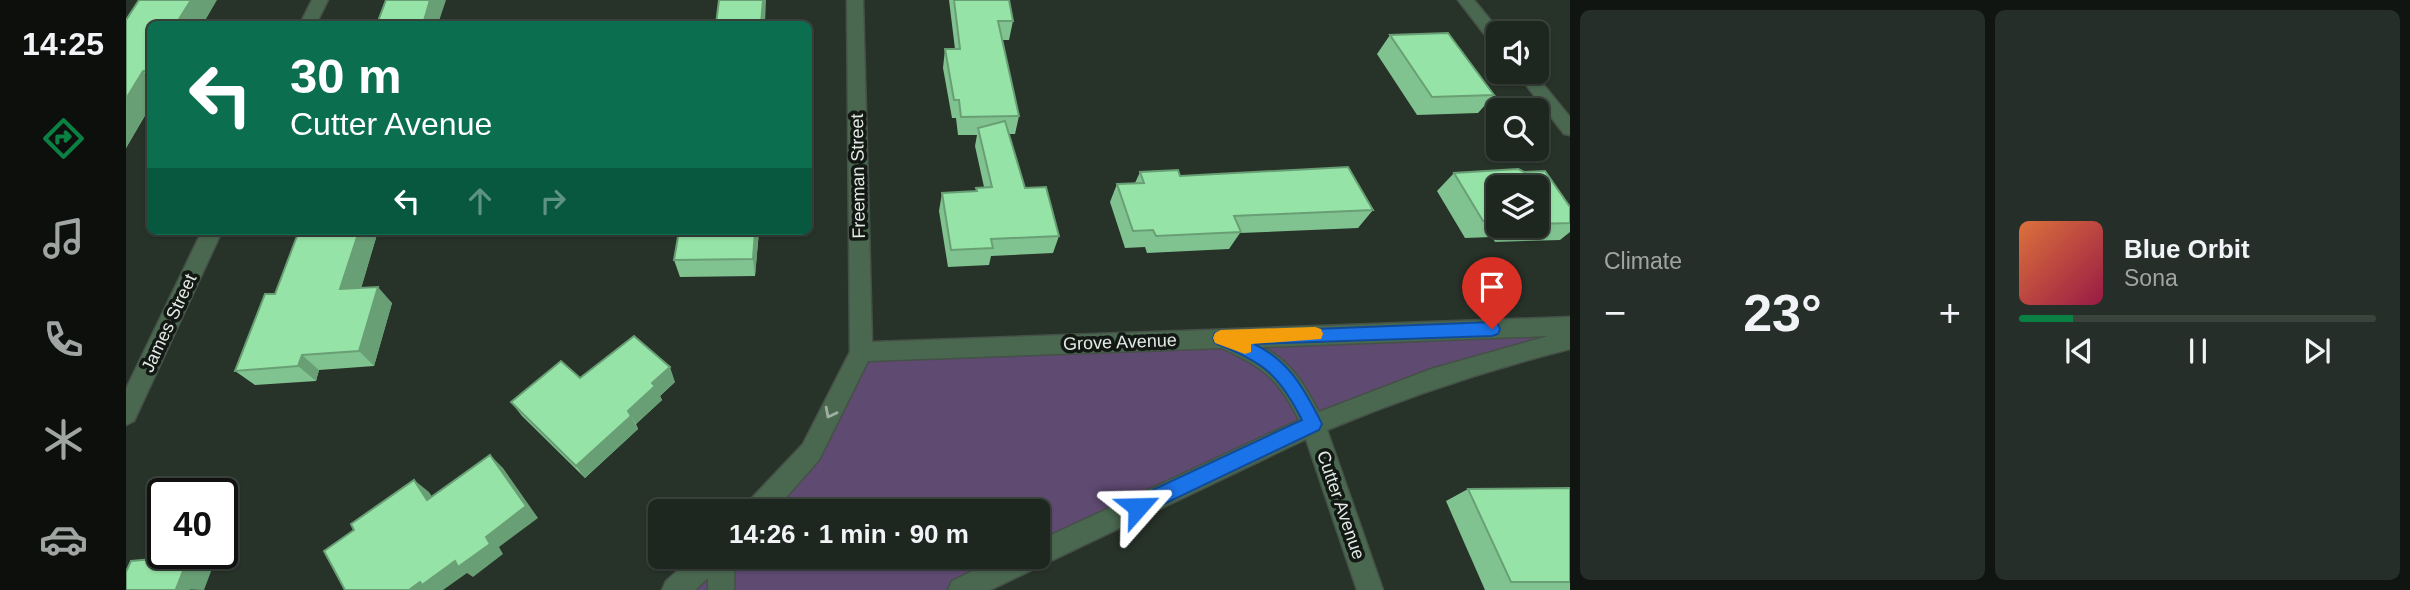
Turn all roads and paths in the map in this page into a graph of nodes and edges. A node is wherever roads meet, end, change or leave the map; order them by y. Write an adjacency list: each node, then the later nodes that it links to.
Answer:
1 (320, 0): 4 (street)
2 (855, 0): 12 (street, Freeman Street)
3 (1466, 0): 5 (street)
4 (310, 21)
5 (1486, 25)
6 (1534, 84): 7 (street)
7 (1570, 130)
8 (210, 235): 13 (street, James Street)
9 (1570, 326): 10 (street, Grove Avenue)
10 (1221, 338): 12 (street, Grove Avenue); 14 (street, Cutter Avenue)
11 (1570, 340): 14 (street)
12 (861, 352): 15 (street, one-way to 15)
13 (126, 414)
14 (1313, 424): 16 (street); 23 (street, Cutter Avenue)
15 (768, 499)
16 (1050, 548)
17 (699, 569): 20 (street)
18 (722, 569): 21 (street)
19 (1005, 569): 22 (street)
20 (675, 590)
21 (721, 590)
22 (961, 590)
23 (1370, 590)

